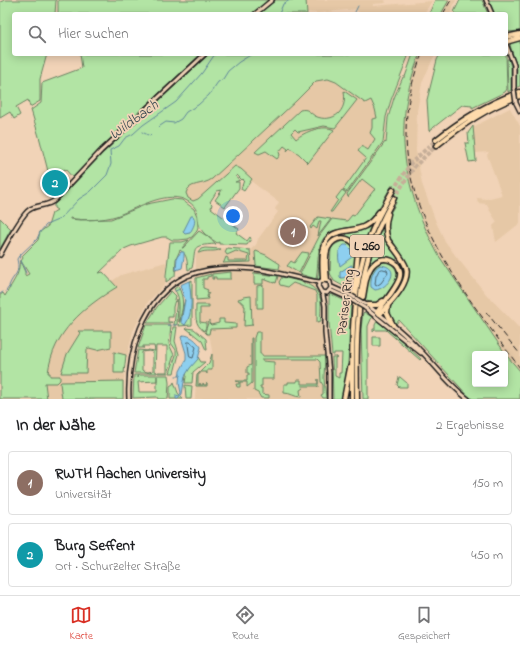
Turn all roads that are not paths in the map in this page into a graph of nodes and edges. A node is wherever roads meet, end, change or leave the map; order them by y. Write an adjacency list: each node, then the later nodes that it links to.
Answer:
1 (272, 0): 3 (street)
2 (486, 0): 4 (street)
3 (257, 12)
4 (491, 12)
5 (520, 34): 6 (highway)
6 (508, 37)
7 (520, 38): 8 (highway)
8 (508, 42)
9 (508, 48): 11 (street)
10 (203, 56): 16 (street)
11 (517, 91): 13 (street, bridge); 14 (highway)
12 (520, 96): 15 (highway)
13 (520, 111)
14 (436, 140)
15 (436, 146)
16 (0, 255)
17 (307, 280): 18 (street); 19 (street); 32 (street)
18 (323, 281): 19 (street); 20 (street); 26 (highway); 26 (highway, Pariser Ring / L 260)
19 (318, 286): 21 (street)
20 (330, 290): 21 (street); 24 (street); 25 (street, bridge)
21 (322, 292): 24 (street)
22 (386, 298): 25 (highway); 27 (highway); 28 (highway)
23 (388, 305): 27 (highway, Pariser Ring / L 260); 28 (highway); 29 (highway)
24 (324, 306): 33 (street)
25 (366, 306): 28 (street)
26 (354, 307): 30 (highway, Pariser Ring / L 260)
27 (360, 311): 36 (highway, Pariser Ring / L 260)
28 (377, 315): 29 (street); 31 (street)
29 (393, 325): 31 (street)
30 (352, 353): 34 (highway); 35 (highway, Pariser Ring / L 260)
31 (423, 354): 37 (street)
32 (129, 399)
33 (329, 399)
34 (344, 399)
35 (352, 399)
36 (358, 399)
37 (468, 399)

